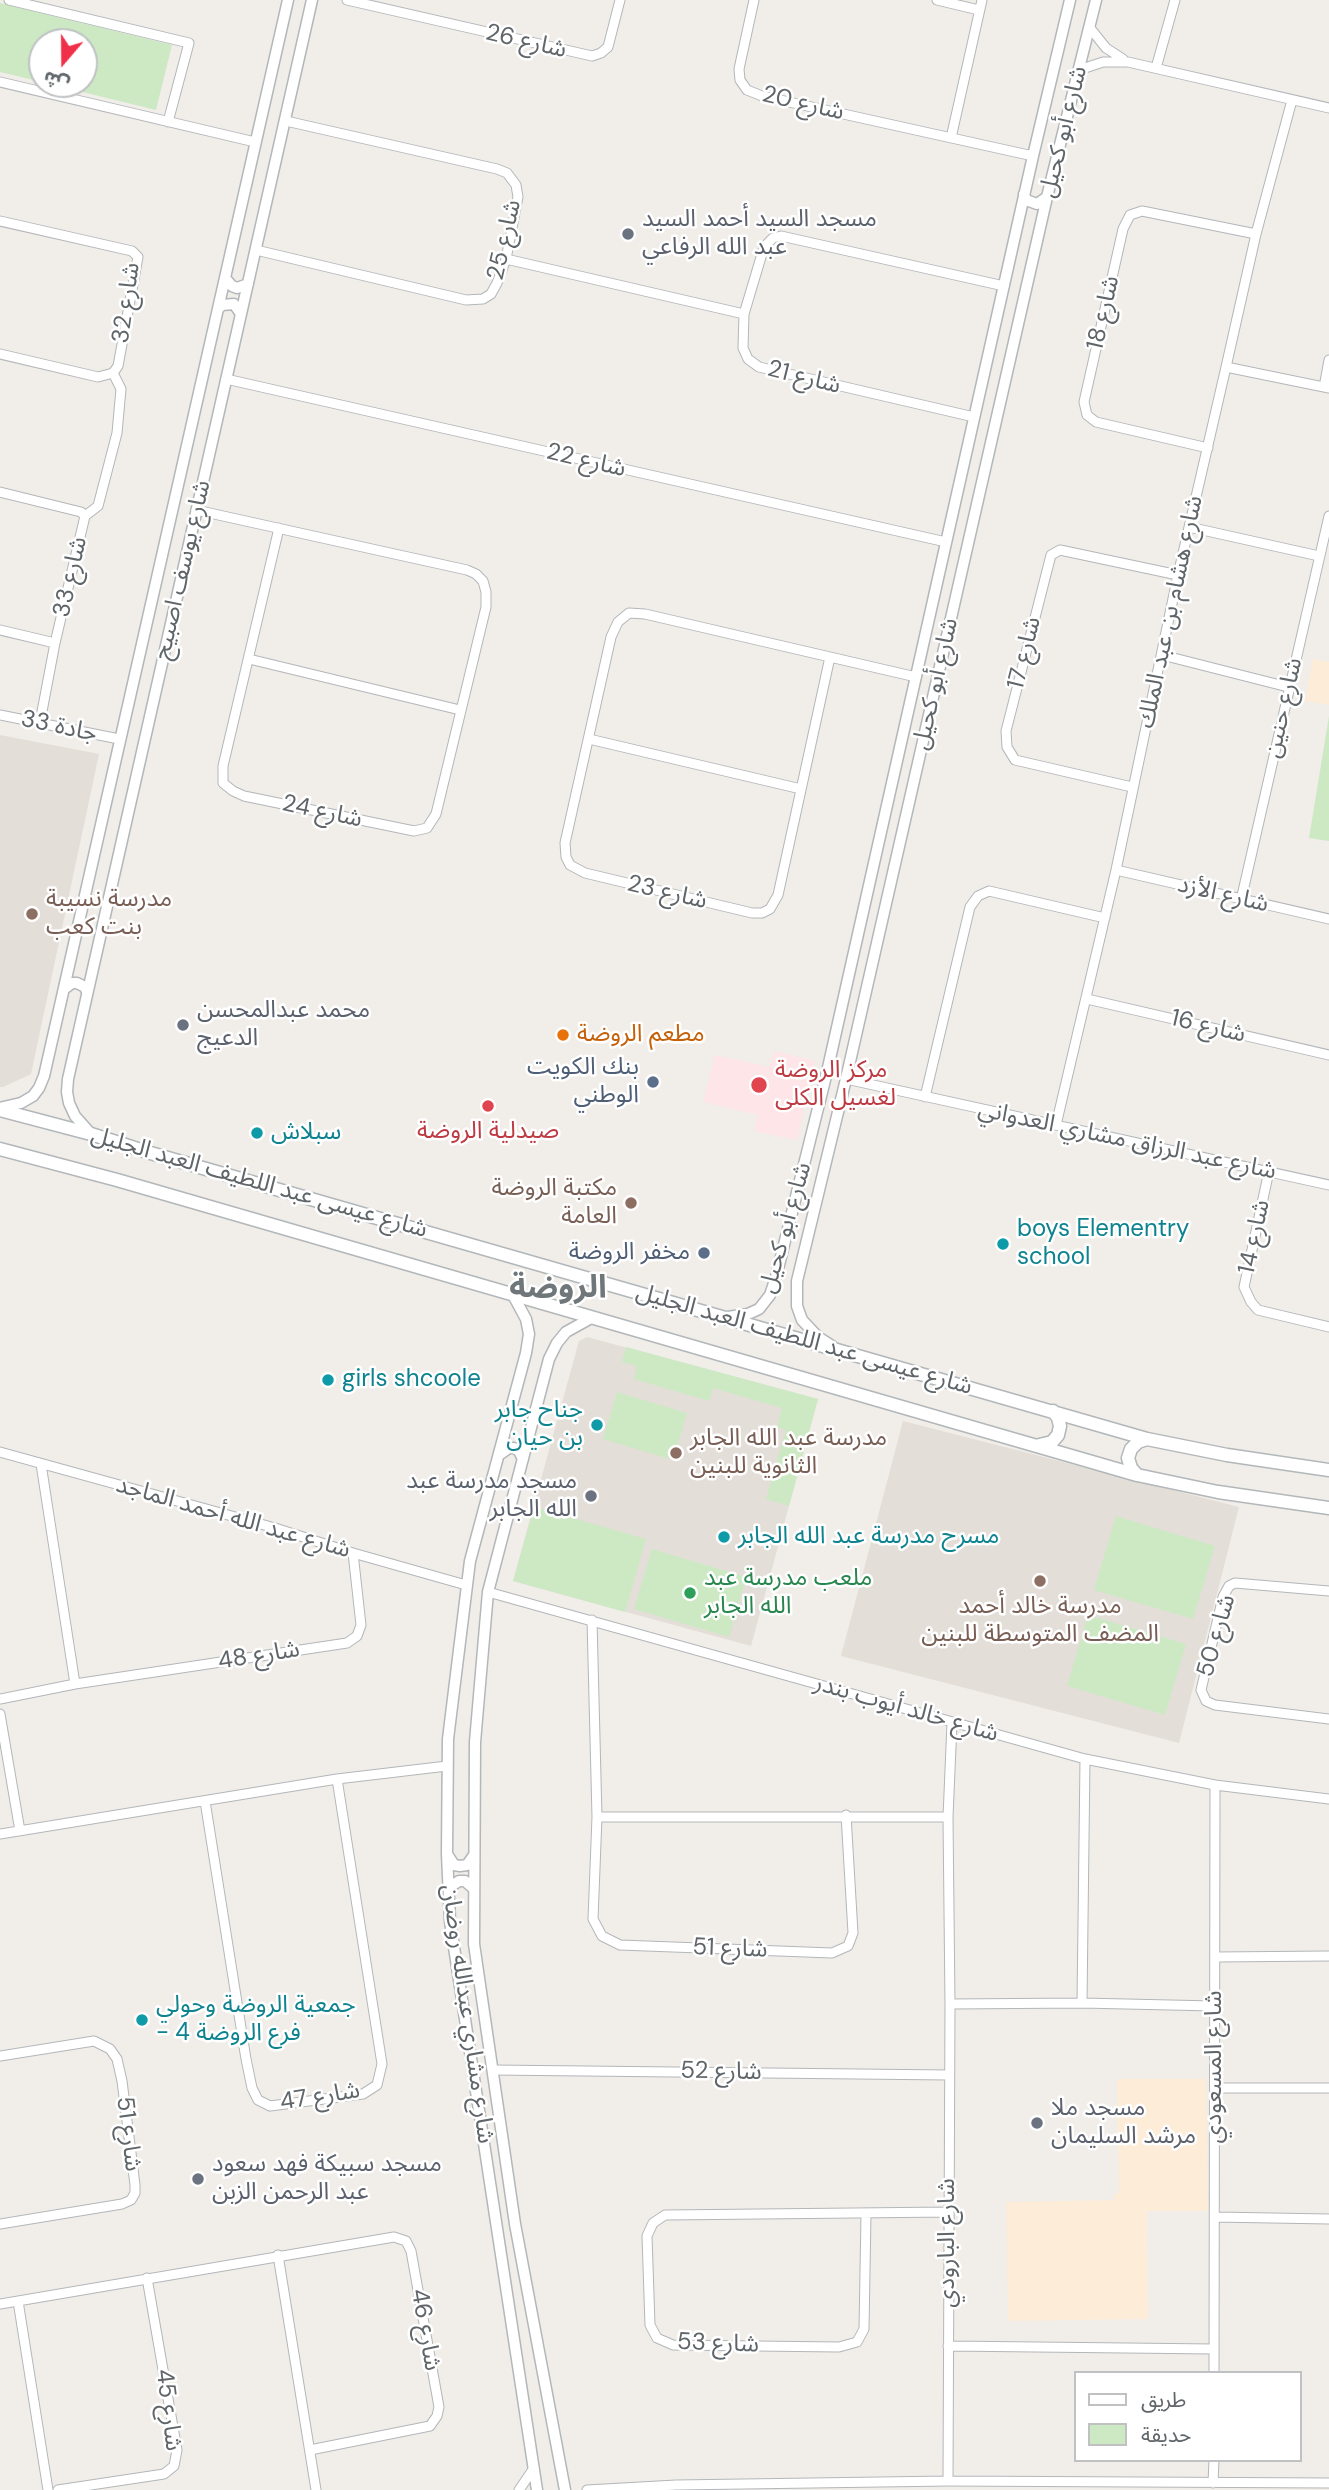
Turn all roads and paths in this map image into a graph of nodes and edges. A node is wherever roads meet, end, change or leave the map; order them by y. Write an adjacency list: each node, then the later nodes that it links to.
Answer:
1 (9, 0): 22 (street)
2 (288, 0): 24 (street, شارع يوسف اصبيح)
3 (312, 0): 21 (street, شارع يوسف اصبيح)
4 (347, 0): 13 (street, شارع 26)
5 (397, 0): 13 (street)
6 (620, 0): 13 (street, شارع 26)
7 (754, 0): 23 (street, شارع 20)
8 (937, 0): 12 (street)
9 (1070, 0): 25 (street, شارع أبو كحيل)
10 (1096, 0): 14 (street, شارع أبو كحيل)
11 (1175, 0): 16 (street)
12 (981, 5): 23 (street)
13 (394, 11)
14 (1090, 28): 15 (street); 17 (street, شارع أبو كحيل)
15 (1128, 62): 16 (street); 17 (street)
16 (1156, 68): 19 (street)
17 (1079, 70): 27 (street, شارع أبو كحيل)
18 (0, 82): 22 (street)
19 (1292, 100): 20 (street); 31 (street, شارع هشام بن عبد الملك)
20 (1329, 108)
21 (286, 121): 32 (street, شارع يوسف اصبيح); 33 (street, شارع 25)
22 (168, 122): 24 (street)
23 (951, 138): 25 (street, شارع 20)
24 (256, 142): 34 (street, شارع يوسف اصبيح)
25 (1033, 156): 26 (street, شارع أبو كحيل)
26 (1024, 194): 27 (street); 28 (street, شارع أبو كحيل)
27 (1047, 197): 30 (street, شارع أبو كحيل)
28 (1019, 220): 30 (street); 36 (street, شارع أبو كحيل)
29 (0, 221): 43 (street, شارع 32)
30 (1041, 223): 49 (street, شارع أبو كحيل)
31 (1256, 234): 42 (street, شارع هشام بن عبد الملك); 47 (street, شارع 18)
32 (256, 250): 33 (street, شارع 25); 35 (street, شارع يوسف اصبيح)
33 (506, 259): 39 (street)
34 (225, 278): 35 (street); 37 (street, شارع يوسف اصبيح)
35 (248, 284): 38 (street, شارع يوسف اصبيح)
36 (1004, 286): 39 (street, شارع 21); 46 (street, شارع أبو كحيل)
37 (218, 309): 38 (street); 71 (street, شارع يوسف اصبيح)
38 (241, 314): 44 (street, شارع يوسف اصبيح)
39 (744, 314): 46 (street, شارع 21)
40 (0, 354): 43 (street, شارع 32)
41 (1329, 360): 45 (street)
42 (1226, 367): 45 (street); 47 (street, شارع هشام بن عبد الملك)
43 (113, 373): 54 (street)
44 (226, 379): 53 (street, شارع يوسف اصبيح); 58 (street, شارع 22)
45 (1326, 387)
46 (975, 417): 48 (street, شارع أبو كحيل)
47 (1208, 448): 56 (street, شارع هشام بن عبد الملك)
48 (966, 452): 49 (street); 50 (street, شارع أبو كحيل)
49 (987, 458): 51 (street, شارع أبو كحيل)
50 (960, 481): 51 (street); 58 (street, شارع أبو كحيل)
51 (981, 485): 76 (street, شارع أبو كحيل)
52 (0, 492): 54 (street, شارع 33)
53 (197, 510): 57 (street, شارع 24); 84 (street, شارع يوسف اصبيح)
54 (85, 516): 62 (street, شارع 33)
55 (1329, 516): 59 (street, شارع حنين)
56 (1189, 527): 59 (street); 60 (street, شارع هشام بن عبد الملك)
57 (279, 528): 65 (street, شارع 24); 68 (street, شارع 24)
58 (946, 542): 66 (street, شارع أبو كحيل)
59 (1319, 556): 67 (street, شارع حنين)
60 (1178, 575): 63 (street, شارع هشام بن عبد الملك); 73 (street, شارع 17)
61 (0, 630): 62 (street, شارع 33)
62 (55, 643): 70 (street, شارع 33)
63 (1162, 655): 67 (street); 73 (street, شارع هشام بن عبد الملك)
64 (830, 657): 66 (street, شارع 23); 72 (street, شارع 23); 74 (street, شارع 23)
65 (248, 659): 68 (street); 68 (street, شارع 24)
66 (916, 677): 75 (street, شارع أبو كحيل)
67 (1289, 687): 80 (street, شارع حنين)
68 (460, 710)
69 (0, 715): 70 (street, جادة 33)
70 (40, 722): 71 (street, جادة 33)
71 (118, 739): 83 (street, شارع يوسف اصبيح)
72 (589, 739): 74 (street); 74 (street, شارع 23)
73 (1132, 787): 79 (street, شارع هشام بن عبد الملك)
74 (801, 789)
75 (889, 800): 76 (street); 77 (street, شارع أبو كحيل)
76 (908, 805): 78 (street, شارع أبو كحيل)
77 (882, 829): 78 (street); 97 (street, شارع أبو كحيل)
78 (902, 833): 89 (street, شارع أبو كحيل)
79 (1116, 870): 80 (street, شارع الأزد); 81 (street, شارع هشام بن عبد الملك)
80 (1241, 900): 82 (street, شارع الأزد)
81 (1105, 918): 87 (street, شارع هشام بن عبد الملك); 90 (street)
82 (1329, 919)
83 (71, 956): 84 (street); 85 (street, شارع يوسف اصبيح)
84 (94, 961): 86 (street, شارع يوسف اصبيح)
85 (64, 989): 86 (street); 91 (street, شارع يوسف اصبيح)
86 (88, 992): 93 (street, شارع يوسف اصبيح)
87 (1087, 999): 88 (street, شارع 16); 92 (street, شارع هشام بن عبد الملك)
88 (1329, 1055)
89 (846, 1079): 90 (street, شارع عبد الرزاق مشاري العدواني); 98 (street, شارع أبو كحيل)
90 (925, 1097): 92 (street, شارع عبد الرزاق مشاري العدواني)
91 (0, 1109): 93 (main road, شارع عيسى عبد اللطيف العبد الجليل)
92 (1056, 1125): 95 (street, شارع عبد الرزاق مشاري العدواني)
93 (91, 1133): 101 (main road, شارع عيسى عبد اللطيف العبد الجليل)
94 (0, 1149): 99 (main road, شارع عيسى عبد اللطيف العبد الجليل)
95 (1269, 1171): 96 (street, شارع عبد الرزاق مشاري العدواني); 102 (street, شارع 14)
96 (1329, 1185)
97 (779, 1266): 98 (street); 101 (street, شارع أبو كحيل)
98 (799, 1272): 103 (street, شارع أبو كحيل)
99 (513, 1295): 100 (main road, شارع عيسى عبد اللطيف العبد الجليل); 108 (street, شارع مشاري عبدالله روضان)
100 (593, 1317): 106 (main road, شارع عيسى عبد اللطيف العبد الجليل); 109 (street, شارع مشاري عبدالله روضان)
101 (721, 1317): 103 (main road, شارع عيسى عبد اللطيف العبد الجليل)
102 (1329, 1327)
103 (841, 1350): 104 (main road, شارع عيسى عبد اللطيف العبد الجليل)
104 (1053, 1410): 105 (main road, شارع عيسى عبد اللطيف العبد الجليل); 106 (main road)
105 (1147, 1439): 111 (main road, شارع عيسى عبد اللطيف العبد الجليل); 112 (main road)
106 (1035, 1445): 112 (main road, شارع عيسى عبد اللطيف العبد الجليل)
107 (0, 1452): 110 (street, شارع عبد الله أحمد الماجد)
108 (499, 1455): 109 (street); 115 (street, شارع مشاري عبدالله روضان)
109 (523, 1458): 117 (street, شارع مشاري عبدالله روضان)
110 (41, 1464): 114 (street, شارع عبد الله أحمد الماجد); 119 (street)
111 (1329, 1470)
112 (1137, 1475): 113 (main road, شارع عيسى عبد اللطيف العبد الجليل)
113 (1329, 1508)
114 (352, 1553): 115 (street, شارع عبد الله أحمد الماجد); 119 (street, شارع 48)
115 (466, 1585): 125 (street, شارع مشاري عبدالله روضان)
116 (1329, 1591): 122 (street, شارع 50)
117 (488, 1592): 118 (street, شارع خالد أيوب بندر); 136 (street, شارع مشاري عبدالله روضان)
118 (592, 1620): 123 (street, شارع خالد أيوب بندر); 131 (street, شارع 51)
119 (75, 1684): 120 (street, شارع 48)
120 (0, 1699)
121 (0, 1714): 133 (street)
122 (1329, 1719)
123 (952, 1723): 124 (street, شارع خالد أيوب بندر); 132 (street, شارع البارودي)
124 (1085, 1759): 127 (street, شارع خالد أيوب بندر); 141 (street)
125 (447, 1766): 126 (street); 135 (street, شارع مشاري عبدالله روضان)
126 (337, 1779): 129 (street); 129 (street, شارع 47)
127 (1215, 1785): 128 (street, شارع خالد أيوب بندر); 140 (street, شارع المسعودي)
128 (1329, 1799)
129 (205, 1801): 133 (street)
130 (846, 1815): 131 (street); 131 (street, شارع 51); 132 (street)
131 (597, 1817)
132 (948, 1817): 142 (street, شارع البارودي)
133 (20, 1831): 134 (street)
134 (0, 1834)
135 (447, 1854): 136 (street); 137 (street, شارع مشاري عبدالله روضان)
136 (474, 1854): 138 (street, شارع مشاري عبدالله روضان)
137 (448, 1888): 138 (street); 157 (street, شارع مشاري عبدالله روضان)
138 (474, 1889): 145 (street, شارع مشاري عبدالله روضان)
139 (1329, 1956): 140 (street)
140 (1216, 1958): 143 (street, شارع المسعودي)
141 (1082, 2003): 142 (street); 143 (street)
142 (950, 2004): 146 (street, شارع البارودي)
143 (1214, 2007): 147 (street, شارع المسعودي)
144 (0, 2056): 153 (street, شارع 51)
145 (493, 2070): 146 (street, شارع 52); 156 (street, شارع مشاري عبدالله روضان)
146 (949, 2075): 149 (street, شارع البارودي)
147 (1215, 2088): 148 (street); 151 (street, شارع المسعودي)
148 (1329, 2088)
149 (949, 2212): 150 (street, شارع 53); 162 (street, شارع البارودي)
150 (866, 2214): 150 (street, شارع 53)
151 (1215, 2217): 152 (street); 163 (street, شارع المسعودي)
152 (1329, 2219)
153 (0, 2224)
154 (278, 2255): 155 (street, شارع 46); 165 (street); 165 (street, شارع 46)
155 (147, 2278): 158 (street, شارع 46); 177 (street, شارع 45)
156 (528, 2287): 157 (street); 161 (street, شارع مشاري عبدالله روضان)
157 (505, 2291): 160 (street, شارع مشاري عبدالله روضان)
158 (18, 2301): 159 (street, شارع 46); 176 (street)
159 (0, 2304)
160 (512, 2335): 161 (street); 167 (street, شارع مشاري عبدالله روضان)
161 (537, 2337): 181 (street, شارع مشاري عبدالله روضان)
162 (948, 2346): 163 (street); 168 (street, شارع البارودي)
163 (1214, 2349): 164 (street, شارع المسعودي)
164 (1214, 2371)
165 (310, 2450): 178 (street)
166 (1214, 2462): 169 (street)
167 (534, 2468): 179 (street); 180 (street, شارع مشاري عبدالله روضان)
168 (948, 2481): 171 (street); 172 (street)
169 (1213, 2483): 173 (street); 174 (street)
170 (1329, 2483): 174 (street)
171 (892, 2486): 175 (street)
172 (1022, 2486): 173 (street)
173 (1138, 2486)
174 (1271, 2486)
175 (676, 2488): 182 (street)
176 (48, 2490)
177 (58, 2490)
178 (316, 2490)
179 (519, 2490)
180 (537, 2490)
181 (565, 2490)
182 (587, 2490)

